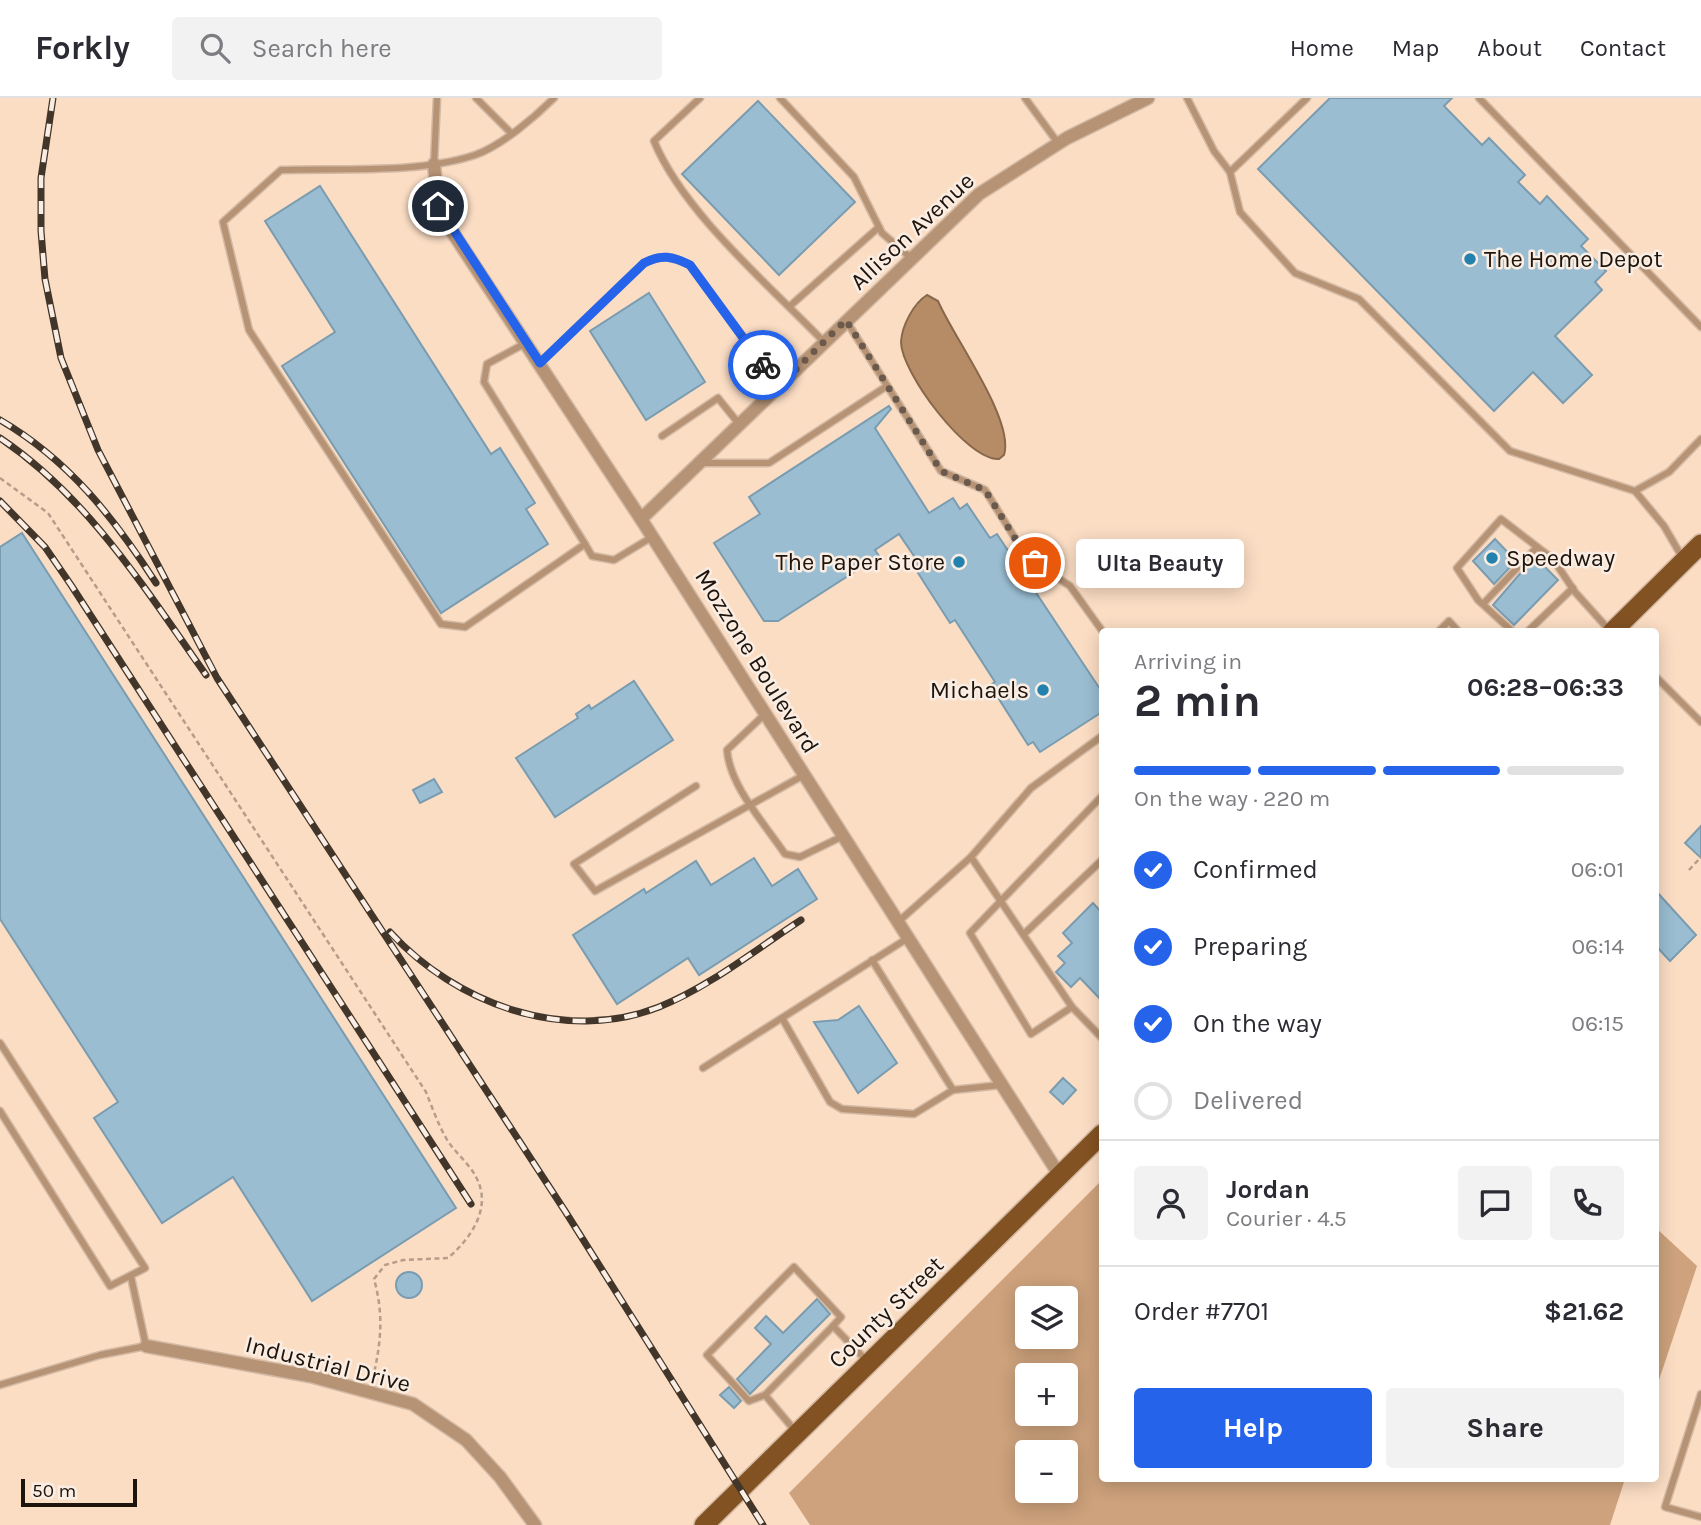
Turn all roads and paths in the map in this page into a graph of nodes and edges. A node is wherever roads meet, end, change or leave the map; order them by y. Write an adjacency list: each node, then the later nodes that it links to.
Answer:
1 (437, 98): 13 (lane)
2 (476, 98): 11 (lane)
3 (554, 98): 11 (lane)
4 (700, 98): 17 (lane)
5 (780, 98): 15 (lane)
6 (1024, 98): 12 (lane)
7 (1147, 98): 12 (street, Allison Avenue)
8 (1187, 98): 14 (lane)
9 (1307, 98): 14 (lane)
10 (1479, 98): 19 (lane)
11 (511, 133): 13 (lane)
12 (1058, 143): 16 (street, Allison Avenue)
13 (434, 164): 21 (street, Mozzone Boulevard); 33 (lane)
14 (1230, 172): 30 (lane)
15 (879, 227): 16 (lane); 17 (lane)
16 (911, 258): 18 (street, Allison Avenue)
17 (790, 306): 20 (lane)
18 (846, 320): 20 (street, Allison Avenue); 24 (lane)
19 (1701, 327)
20 (824, 342): 23 (street, Allison Avenue)
21 (526, 343): 22 (street, Mozzone Boulevard); 33 (lane)
22 (540, 363): 23 (lane); 31 (street, Mozzone Boulevard)
23 (779, 386): 25 (street, Allison Avenue)
24 (887, 386): 28 (lane); 39 (lane)
25 (739, 424): 26 (lane); 28 (street, Allison Avenue)
26 (662, 436)
27 (1701, 439): 30 (lane)
28 (699, 463): 31 (street, Allison Avenue)
29 (0, 478): 79 (path)
30 (1635, 492): 36 (lane)
31 (641, 519): 32 (street, Mozzone Boulevard)
32 (652, 537): 33 (lane); 47 (street, Mozzone Boulevard)
33 (585, 544)
34 (1701, 544): 36 (main road)
35 (1537, 547): 37 (lane); 38 (lane); 38 (lane)
36 (1684, 560): 45 (main road)
37 (1573, 588): 43 (lane); 44 (lane)
38 (1483, 604): 42 (lane)
39 (1100, 628)
40 (1442, 628): 41 (lane)
41 (1456, 628)
42 (1509, 628)
43 (1531, 628)
44 (1608, 628)
45 (1615, 628)
46 (1659, 680): 48 (lane)
47 (765, 713): 50 (street, Mozzone Boulevard); 53 (lane)
48 (1701, 722)
49 (1099, 738): 55 (lane)
50 (804, 775): 53 (lane); 54 (street, Mozzone Boulevard)
51 (696, 786): 53 (lane)
52 (1099, 799): 59 (lane)
53 (752, 805): 54 (lane)
54 (843, 836): 60 (street, Mozzone Boulevard)
55 (971, 857): 59 (lane); 60 (lane)
56 (1701, 857): 58 (path)
57 (1099, 863): 61 (lane)
58 (1689, 870)
59 (1001, 900): 61 (lane); 64 (lane)
60 (898, 922): 62 (street, Mozzone Boulevard)
61 (1024, 934): 64 (lane)
62 (908, 938): 63 (lane); 69 (street, Mozzone Boulevard)
63 (873, 960): 65 (lane); 70 (lane)
64 (1072, 1007): 66 (lane)
65 (782, 1017): 68 (lane); 70 (lane)
66 (1099, 1035)
67 (0, 1043): 74 (lane)
68 (703, 1068)
69 (1001, 1085): 70 (lane); 73 (street, Mozzone Boulevard)
70 (953, 1090)
71 (0, 1111): 74 (lane)
72 (1099, 1137): 73 (main road, County Street)
73 (1060, 1177): 77 (main road, County Street)
74 (131, 1277): 76 (lane)
75 (833, 1325): 77 (lane); 81 (lane); 81 (lane)
76 (146, 1346): 78 (lane); 79 (street, Industrial Drive)
77 (869, 1363): 82 (main road, County Street)
78 (0, 1385)
79 (369, 1392): 84 (street, Industrial Drive)
80 (1701, 1394): 83 (lane)
81 (765, 1395): 82 (lane)
82 (797, 1433): 85 (main road, County Street)
83 (1701, 1517)
84 (535, 1525)
85 (704, 1525)

